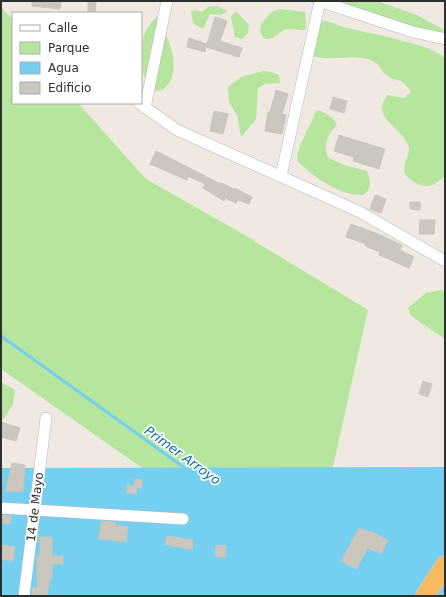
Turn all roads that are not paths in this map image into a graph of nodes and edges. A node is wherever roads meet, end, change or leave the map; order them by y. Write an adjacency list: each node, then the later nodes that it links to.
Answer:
1 (166, 1): 4 (street)
2 (320, 1): 3 (street); 5 (street)
3 (445, 39)
4 (142, 105): 5 (street)
5 (281, 176): 6 (street)
6 (445, 261)
7 (46, 418): 9 (street, 14 de Mayo)
8 (1, 508): 9 (street)
9 (35, 511): 10 (street); 12 (street, 14 de Mayo)
10 (183, 519)
11 (445, 565): 13 (highway)
12 (24, 596)
13 (425, 596)

